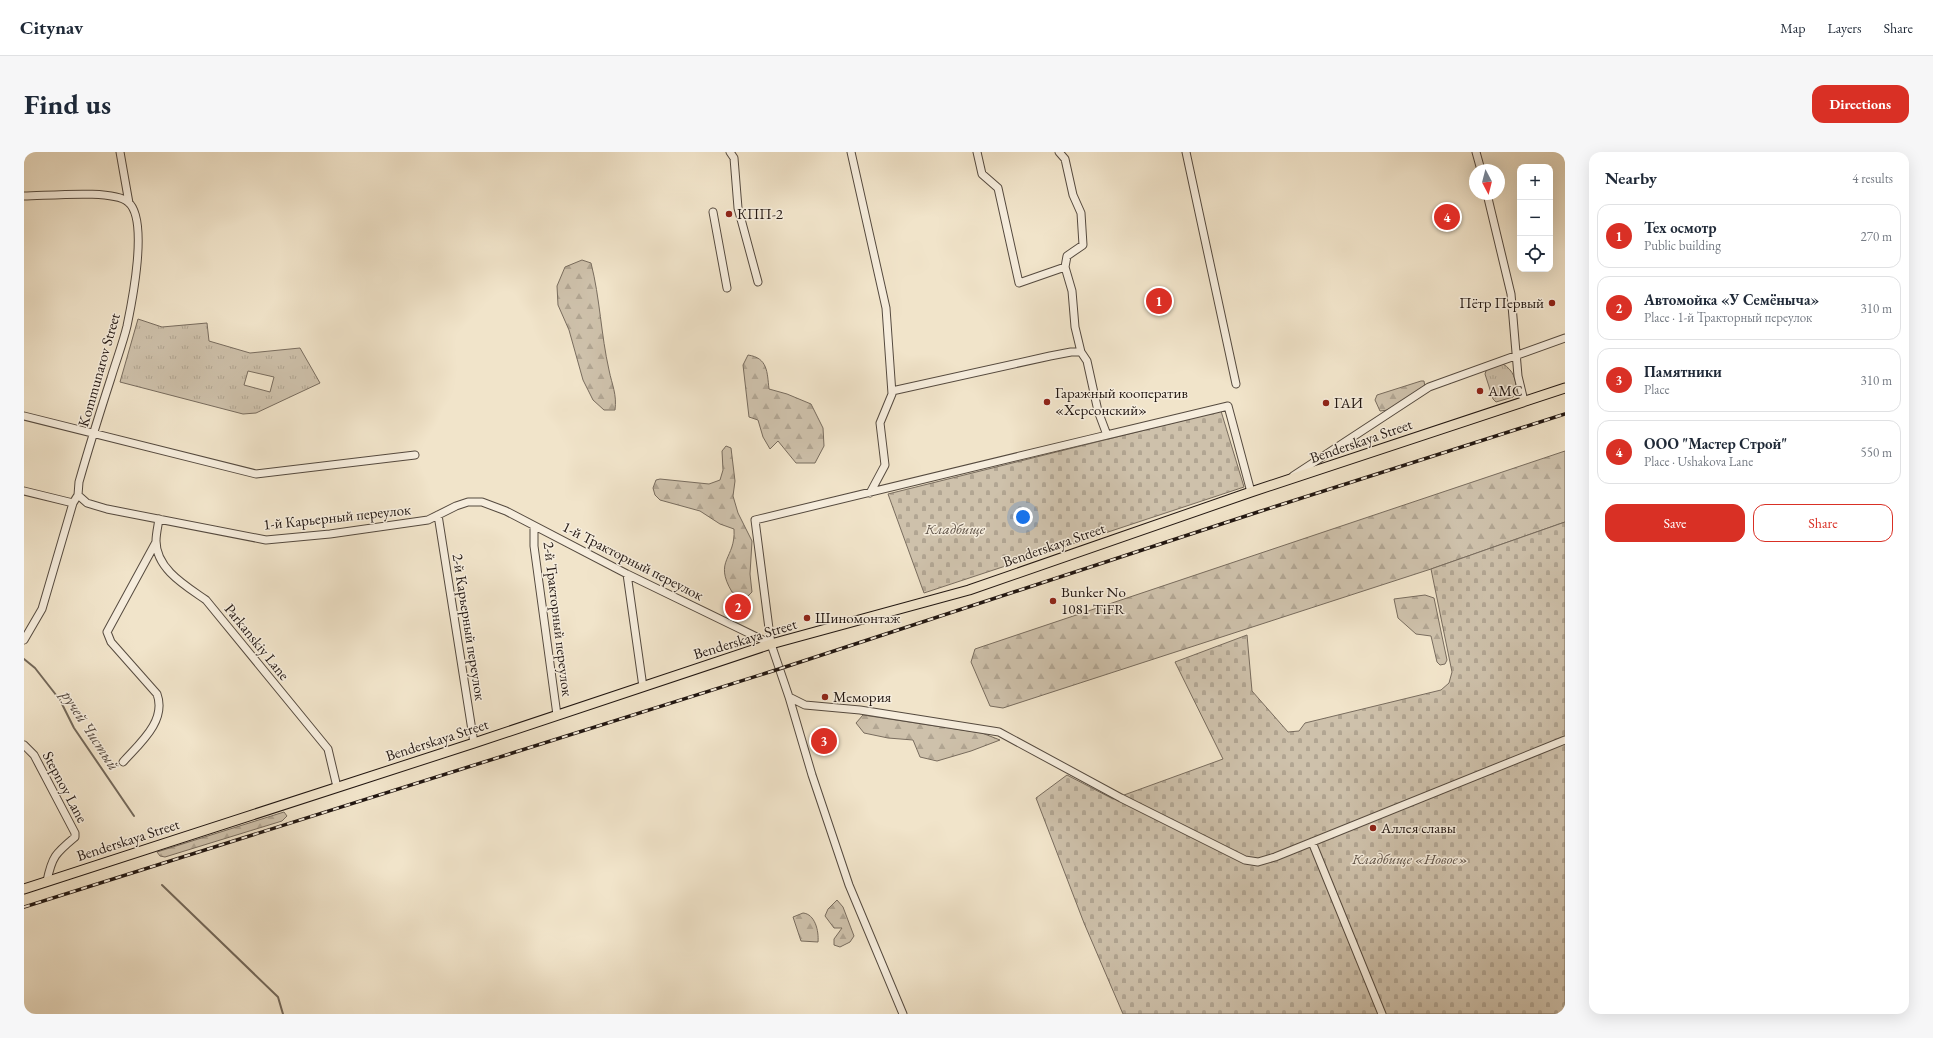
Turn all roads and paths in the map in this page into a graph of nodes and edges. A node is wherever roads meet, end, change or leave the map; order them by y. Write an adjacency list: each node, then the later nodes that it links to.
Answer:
1 (120, 152): 11 (street, Kommunarov Street)
2 (730, 152): 14 (street)
3 (851, 152): 21 (street)
4 (977, 152): 13 (street)
5 (1060, 152): 13 (street)
6 (1186, 152): 19 (street)
7 (1476, 152): 8 (street)
8 (1479, 164)
9 (24, 196): 11 (street)
10 (1489, 200): 18 (street)
11 (129, 203): 24 (street, Kommunarov Street)
12 (713, 212): 15 (street)
13 (1065, 267): 17 (street)
14 (758, 282)
15 (727, 288)
16 (1565, 338): 18 (street)
17 (1081, 352): 21 (street); 25 (street)
18 (1516, 354): 22 (street); 27 (street)
19 (1236, 384)
20 (1565, 388): 22 (main road, Benderskaya Street)
21 (892, 391): 30 (street)
22 (1524, 401): 27 (main road, Benderskaya Street)
23 (24, 416): 24 (street)
24 (94, 432): 26 (street); 31 (street, Kommunarov Street)
25 (1107, 435): 29 (street); 30 (street)
26 (415, 455)
27 (1284, 482): 29 (main road, Benderskaya Street)
28 (24, 491): 33 (street)
29 (1251, 492): 40 (main road, Benderskaya Street)
30 (870, 493): 40 (street)
31 (78, 495): 33 (street, Kommunarov Street); 35 (street, 1-й Карьерный переулок)
32 (482, 502): 34 (street, 1-й Карьерный переулок); 36 (street, 1-й Тракторный переулок)
33 (73, 503): 39 (street, Kommunarov Street)
34 (438, 516): 35 (street, 1-й Карьерный переулок); 45 (street, 2-й Карьерный переулок)
35 (159, 519): 37 (street, Parkanskiy Lane)
36 (534, 526): 38 (street, 1-й Тракторный переулок); 43 (street, 2-й Тракторный переулок)
37 (156, 542): 47 (street); 48 (street, Parkanskiy Lane)
38 (627, 574): 40 (street, 1-й Тракторный переулок); 41 (street)
39 (24, 640)
40 (771, 644): 41 (main road, Benderskaya Street); 42 (street)
41 (643, 686): 43 (main road, Benderskaya Street)
42 (789, 697): 49 (street); 52 (street)
43 (557, 715): 45 (main road, Benderskaya Street)
44 (1565, 740): 49 (street)
45 (474, 743): 48 (main road, Benderskaya Street)
46 (24, 745): 50 (street, Stepnoy Lane)
47 (123, 762)
48 (337, 787): 50 (main road, Benderskaya Street)
49 (1312, 842): 53 (street)
50 (47, 881): 51 (main road, Benderskaya Street)
51 (24, 889)
52 (903, 1014)
53 (1382, 1014)

